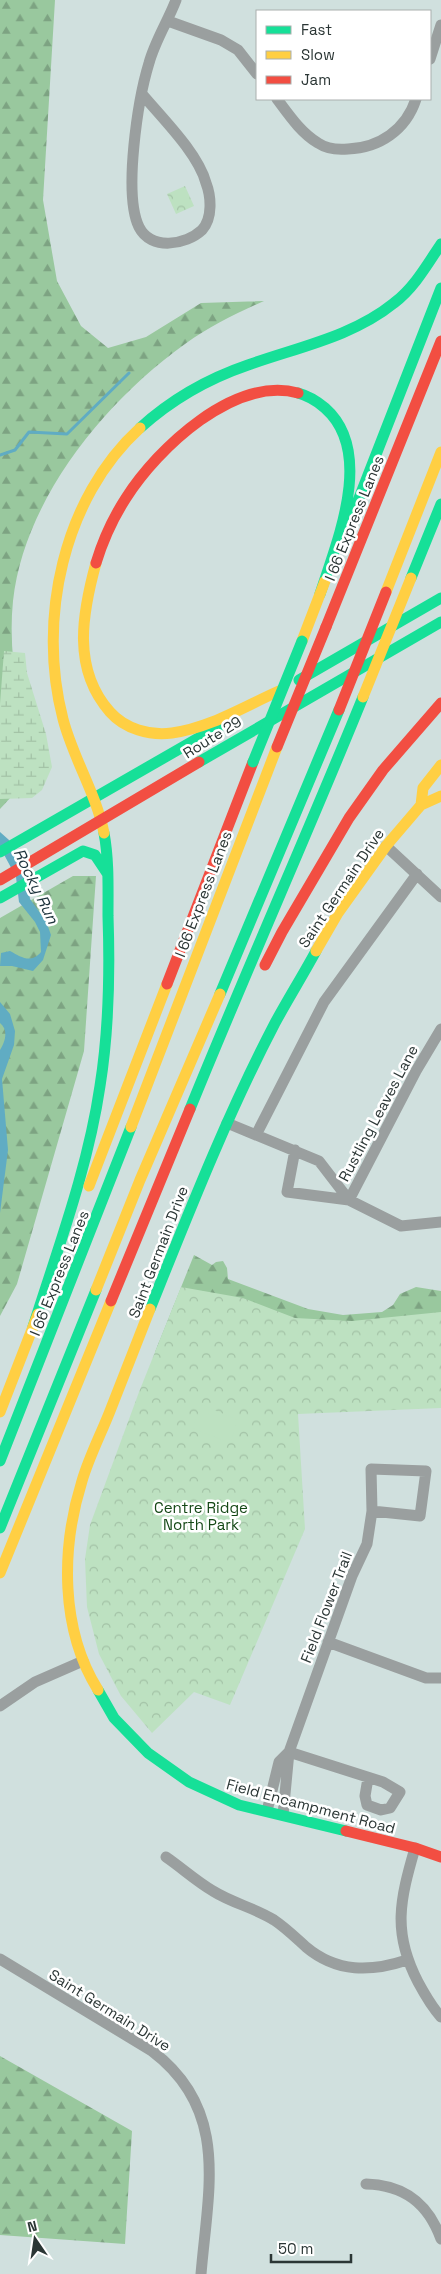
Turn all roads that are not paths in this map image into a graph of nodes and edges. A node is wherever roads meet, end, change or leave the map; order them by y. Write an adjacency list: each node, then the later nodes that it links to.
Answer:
1 (176, 0): 2 (street)
2 (168, 21): 5 (street); 6 (street)
3 (441, 25): 4 (street)
4 (431, 56)
5 (256, 73)
6 (142, 94): 6 (street)
7 (278, 100): 8 (street)
8 (416, 100)
9 (441, 244): 21 (main road)
10 (441, 288): 14 (main road)
11 (441, 341): 42 (main road, I 66 Express Lanes, bridge)
12 (441, 452): 44 (main road, bridge)
13 (441, 504): 33 (main road, bridge)
14 (320, 594): 17 (main road); 40 (main road, bridge)
15 (441, 598): 17 (main road, Route 29)
16 (441, 622): 23 (main road, Route 29)
17 (279, 691): 21 (main road, Route 29)
18 (441, 703): 31 (main road)
19 (441, 765): 22 (main road, Saint Germain Drive)
20 (441, 796): 22 (main road, Saint Germain Drive)
21 (93, 798): 23 (main road); 25 (main road, Route 29)
22 (421, 805): 24 (main road, Saint Germain Drive)
23 (102, 820): 26 (main road); 28 (main road, Route 29)
24 (386, 846): 27 (street); 35 (main road, Saint Germain Drive)
25 (0, 852)
26 (107, 873): 30 (main road); 40 (main road)
27 (417, 874): 29 (street); 36 (street)
28 (0, 880)
29 (441, 897)
30 (0, 898)
31 (260, 976)
32 (251, 994): 33 (main road)
33 (225, 1023): 45 (main road)
34 (441, 1029): 38 (street, Rustling Leaves Lane)
35 (227, 1123): 36 (street); 47 (main road, Saint Germain Drive)
36 (256, 1135): 37 (street)
37 (295, 1150): 38 (street); 38 (street, Rustling Leaves Lane)
38 (349, 1200): 39 (street)
39 (441, 1222)
40 (33, 1327): 41 (main road)
41 (0, 1412)
42 (0, 1461)
43 (372, 1511): 43 (street, Field Flower Trail); 46 (street, Field Flower Trail)
44 (0, 1528)
45 (0, 1572)
46 (328, 1642): 48 (street); 50 (street, Field Flower Trail)
47 (83, 1661): 49 (street); 52 (main road, Field Encampment Road)
48 (441, 1678)
49 (0, 1706)
50 (289, 1752): 51 (street); 52 (street, Field Flower Trail); 53 (street, Field Flower Trail)
51 (368, 1778)
52 (267, 1812): 53 (main road, Field Encampment Road)
53 (282, 1816): 54 (main road, Field Encampment Road)
54 (415, 1848): 56 (main road, Field Encampment Road); 58 (street)
55 (166, 1857): 58 (street)
56 (441, 1857)
57 (0, 1959): 62 (street, Saint Germain Drive)
58 (407, 1960): 59 (street)
59 (441, 2018)
60 (366, 2184): 61 (street)
61 (441, 2239)
62 (201, 2274)

